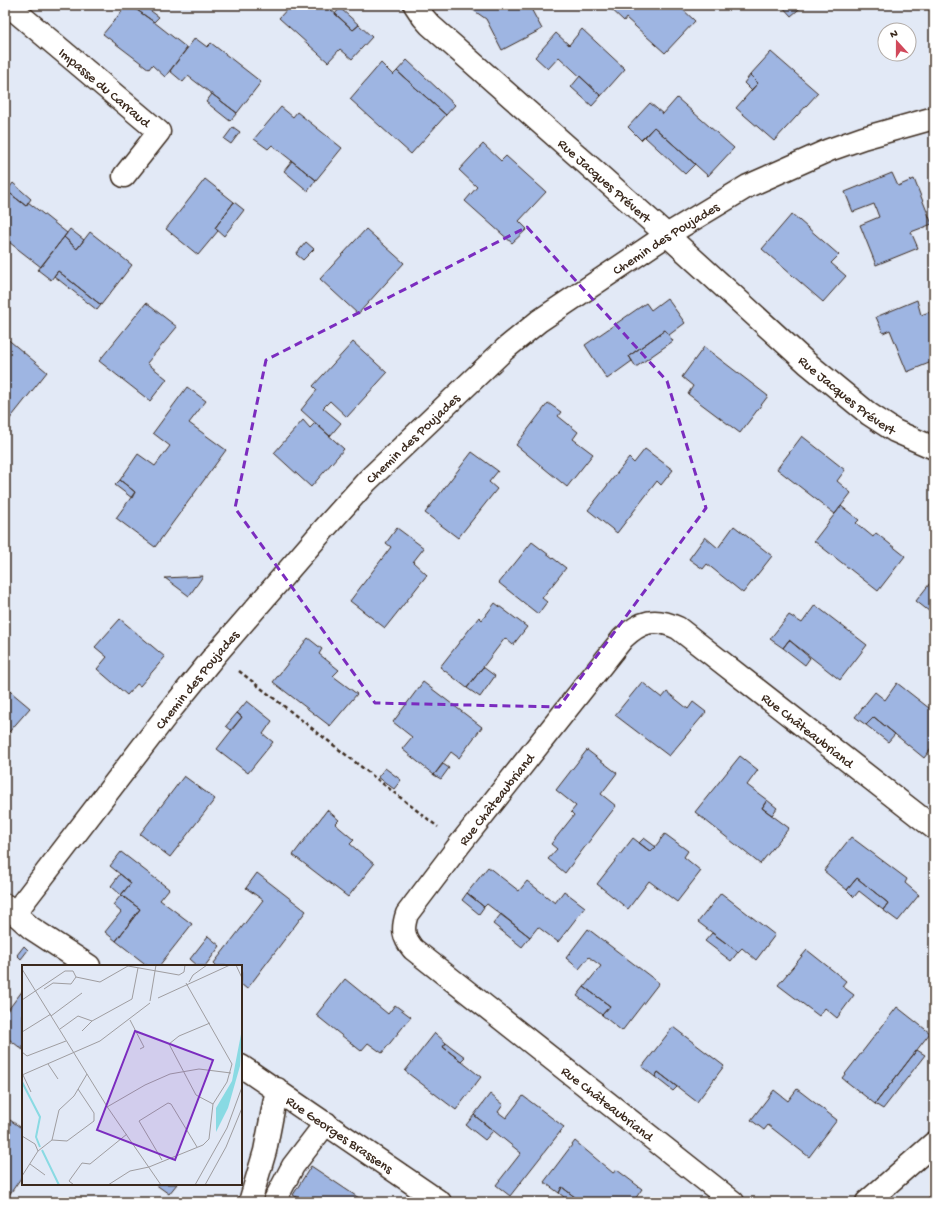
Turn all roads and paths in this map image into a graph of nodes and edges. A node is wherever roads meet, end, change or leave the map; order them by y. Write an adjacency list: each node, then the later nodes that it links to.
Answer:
1 (8, 5): 4 (street, Impasse du Carraud)
2 (415, 5): 5 (street, Rue Jacques Prévert)
3 (934, 118): 5 (street, Chemin des Poujades)
4 (124, 176)
5 (667, 235): 6 (street, Rue Jacques Prévert); 7 (street, Chemin des Poujades)
6 (934, 448)
7 (216, 654): 9 (path); 10 (street, Chemin des Poujades)
8 (934, 828): 9 (street, Rue Châteaubriand)
9 (460, 844): 19 (street, Rue Châteaubriand)
10 (10, 909): 11 (street)
11 (87, 965)
12 (242, 1067): 13 (street, Rue Georges Brassens)
13 (277, 1089): 14 (street, Rue Georges Brassens); 16 (street)
14 (326, 1123): 17 (street); 18 (street, Rue Georges Brassens)
15 (934, 1143): 20 (street)
16 (250, 1202)
17 (274, 1202)
18 (440, 1202)
19 (734, 1202)
20 (867, 1202)

